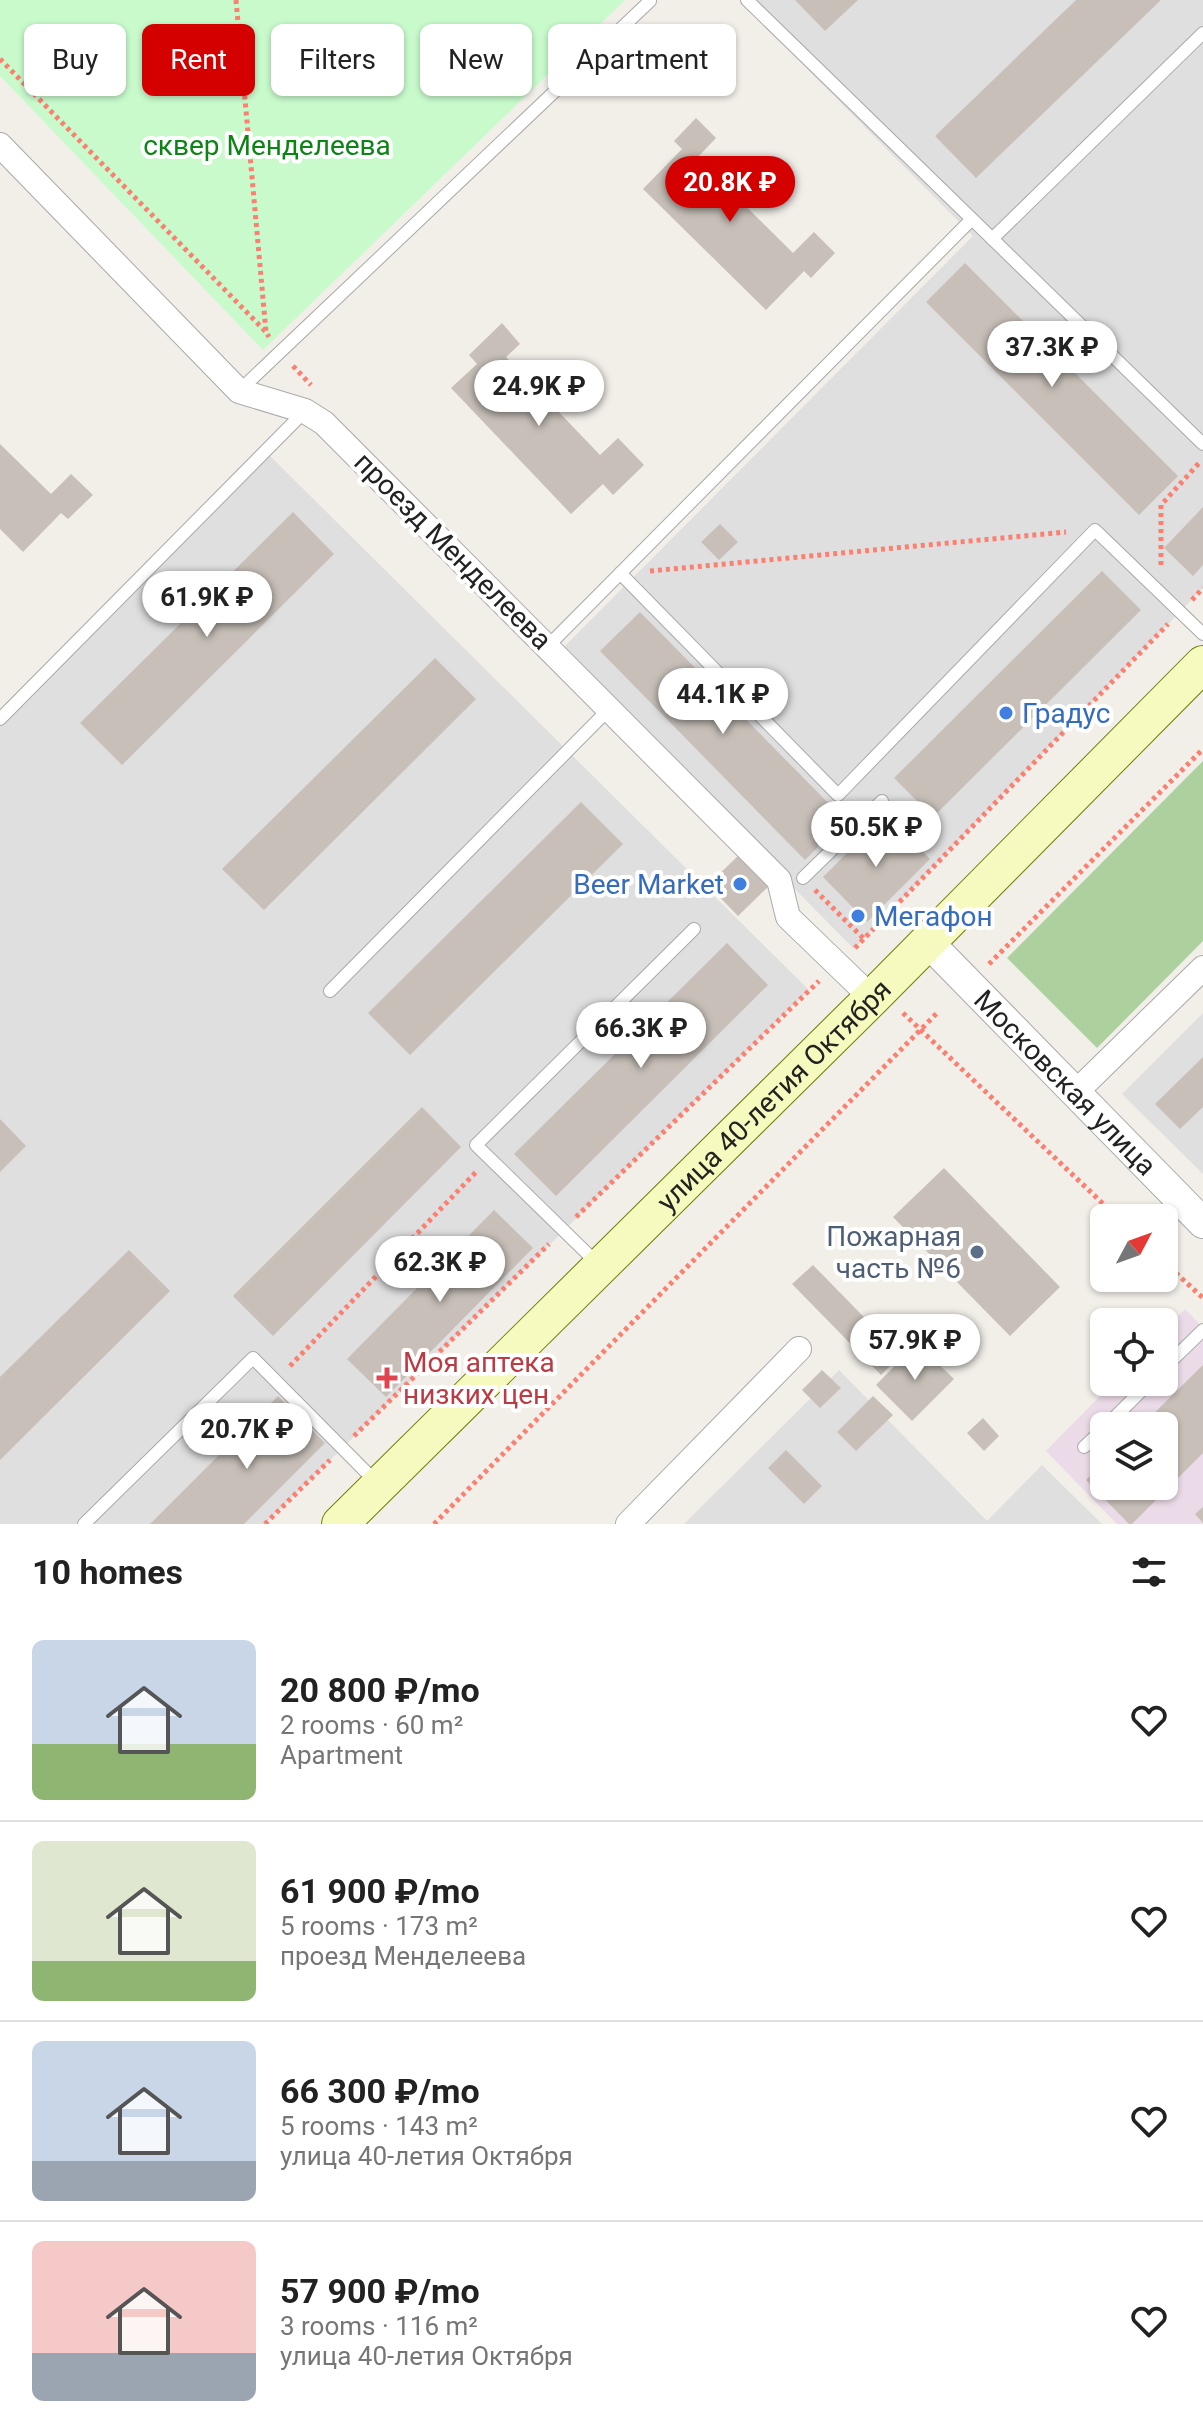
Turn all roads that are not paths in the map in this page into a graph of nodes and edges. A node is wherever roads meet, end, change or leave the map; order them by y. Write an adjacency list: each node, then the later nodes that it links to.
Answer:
1 (747, 0): 5 (lane)
2 (650, 1): 7 (lane)
3 (1203, 33): 6 (lane)
4 (0, 145): 7 (street, проезд Менделеева)
5 (972, 219): 6 (lane); 10 (lane)
6 (992, 239): 9 (lane)
7 (239, 391): 8 (street, проезд Менделеева)
8 (305, 411): 12 (street, проезд Менделеева); 15 (lane)
9 (1203, 444)
10 (620, 573): 11 (lane); 12 (lane)
11 (1203, 634)
12 (548, 646): 14 (street, проезд Менделеева)
13 (1203, 664): 19 (main road, улица 40-летия Октября)
14 (610, 708): 21 (lane); 22 (street, проезд Менделеева)
15 (0, 719)
16 (882, 801): 17 (lane)
17 (803, 878)
18 (694, 929): 25 (lane)
19 (927, 941): 22 (main road, улица 40-летия Октября); 23 (street, Московская улица)
20 (1203, 968): 23 (street)
21 (330, 991)
22 (888, 1006): 25 (main road, улица 40-летия Октября)
23 (1075, 1093): 24 (street, Московская улица)
24 (1203, 1223)
25 (601, 1266): 33 (main road, улица 40-летия Октября)
26 (1203, 1330): 28 (lane)
27 (799, 1349): 36 (street)
28 (1178, 1354)
29 (1136, 1396): 30 (lane)
30 (1120, 1412)
31 (1090, 1441): 32 (lane)
32 (1084, 1447)
33 (379, 1485): 34 (lane); 35 (main road, улица 40-летия Октября)
34 (84, 1524)
35 (340, 1524)
36 (628, 1524)

